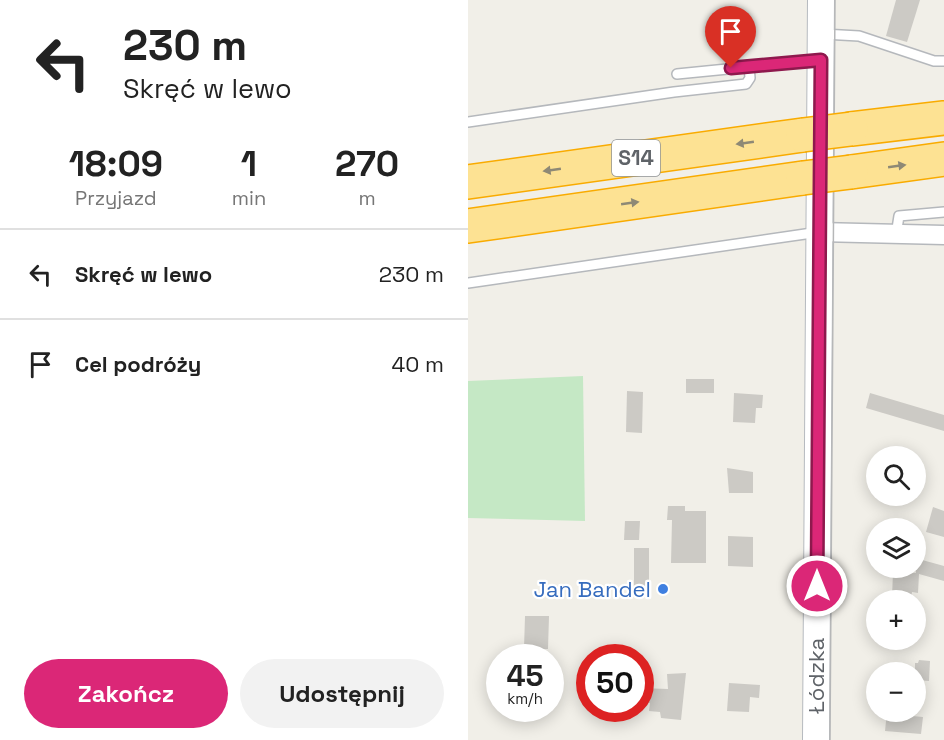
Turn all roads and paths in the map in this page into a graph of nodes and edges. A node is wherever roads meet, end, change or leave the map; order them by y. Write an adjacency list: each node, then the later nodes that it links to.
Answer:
1 (821, 0): 2 (main road, Łódzka)
2 (821, 34): 3 (main road, Łódzka); 4 (lane)
3 (821, 60): 5 (lane); 13 (main road, Łódzka)
4 (944, 61)
5 (749, 65): 6 (lane); 8 (lane)
6 (677, 74)
7 (944, 118): 10 (highway, S14, one-way to 10, bridge)
8 (468, 122)
9 (944, 159): 12 (highway, S14, one-way to 9, bridge)
10 (468, 182)
11 (944, 212): 15 (lane)
12 (468, 226)
13 (819, 232): 15 (street); 16 (lane); 17 (main road, Łódzka)
14 (944, 235): 15 (street)
15 (896, 236)
16 (468, 283)
17 (816, 740)

